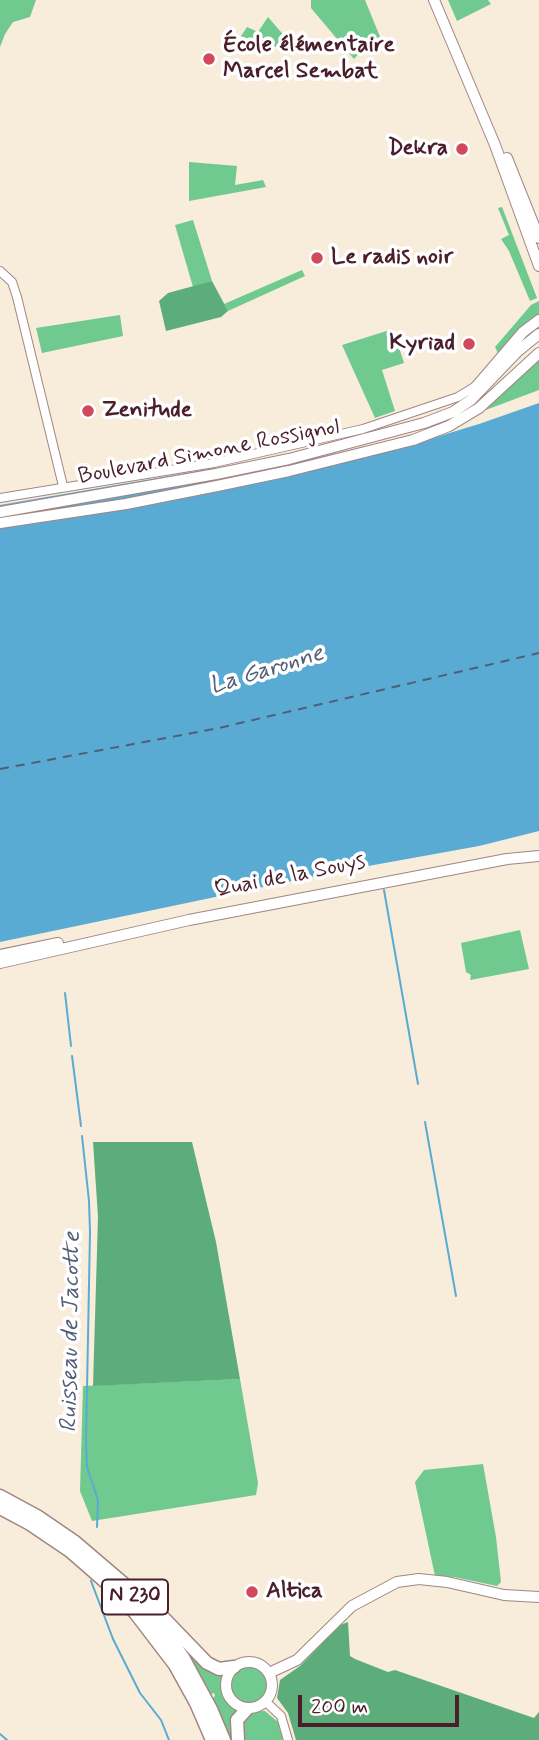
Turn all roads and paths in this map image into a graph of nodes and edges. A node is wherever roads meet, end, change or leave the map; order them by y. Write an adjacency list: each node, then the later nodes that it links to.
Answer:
1 (434, 0): 4 (main road)
2 (440, 0): 3 (main road)
3 (539, 238)
4 (539, 266)
5 (0, 271): 13 (street)
6 (539, 320): 10 (main road)
7 (539, 334): 11 (main road)
8 (539, 342): 12 (main road)
9 (539, 353): 12 (main road)
10 (476, 386): 11 (main road); 13 (street)
11 (424, 423): 15 (main road, Boulevard Simone Rossignol)
12 (413, 440): 16 (main road, Boulevard Simone Rossignol)
13 (63, 486): 14 (street)
14 (0, 498)
15 (0, 512)
16 (0, 523)
17 (539, 850): 19 (main road, Quai de la Souys)
18 (539, 856): 19 (main road, Quai de la Souys)
19 (50, 948): 20 (main road); 21 (main road)
20 (0, 955)
21 (0, 963)
22 (0, 1496): 24 (highway, N 230)
23 (0, 1508): 30 (highway, N 230)
24 (75, 1542): 26 (highway); 30 (highway, N 230)
25 (539, 1598): 27 (main road)
26 (234, 1667): 27 (main road); 29 (main road)
27 (269, 1673): 28 (main road)
28 (266, 1702): 29 (main road); 32 (street)
29 (247, 1709): 31 (highway)
30 (215, 1739)
31 (238, 1740)
32 (288, 1740)

